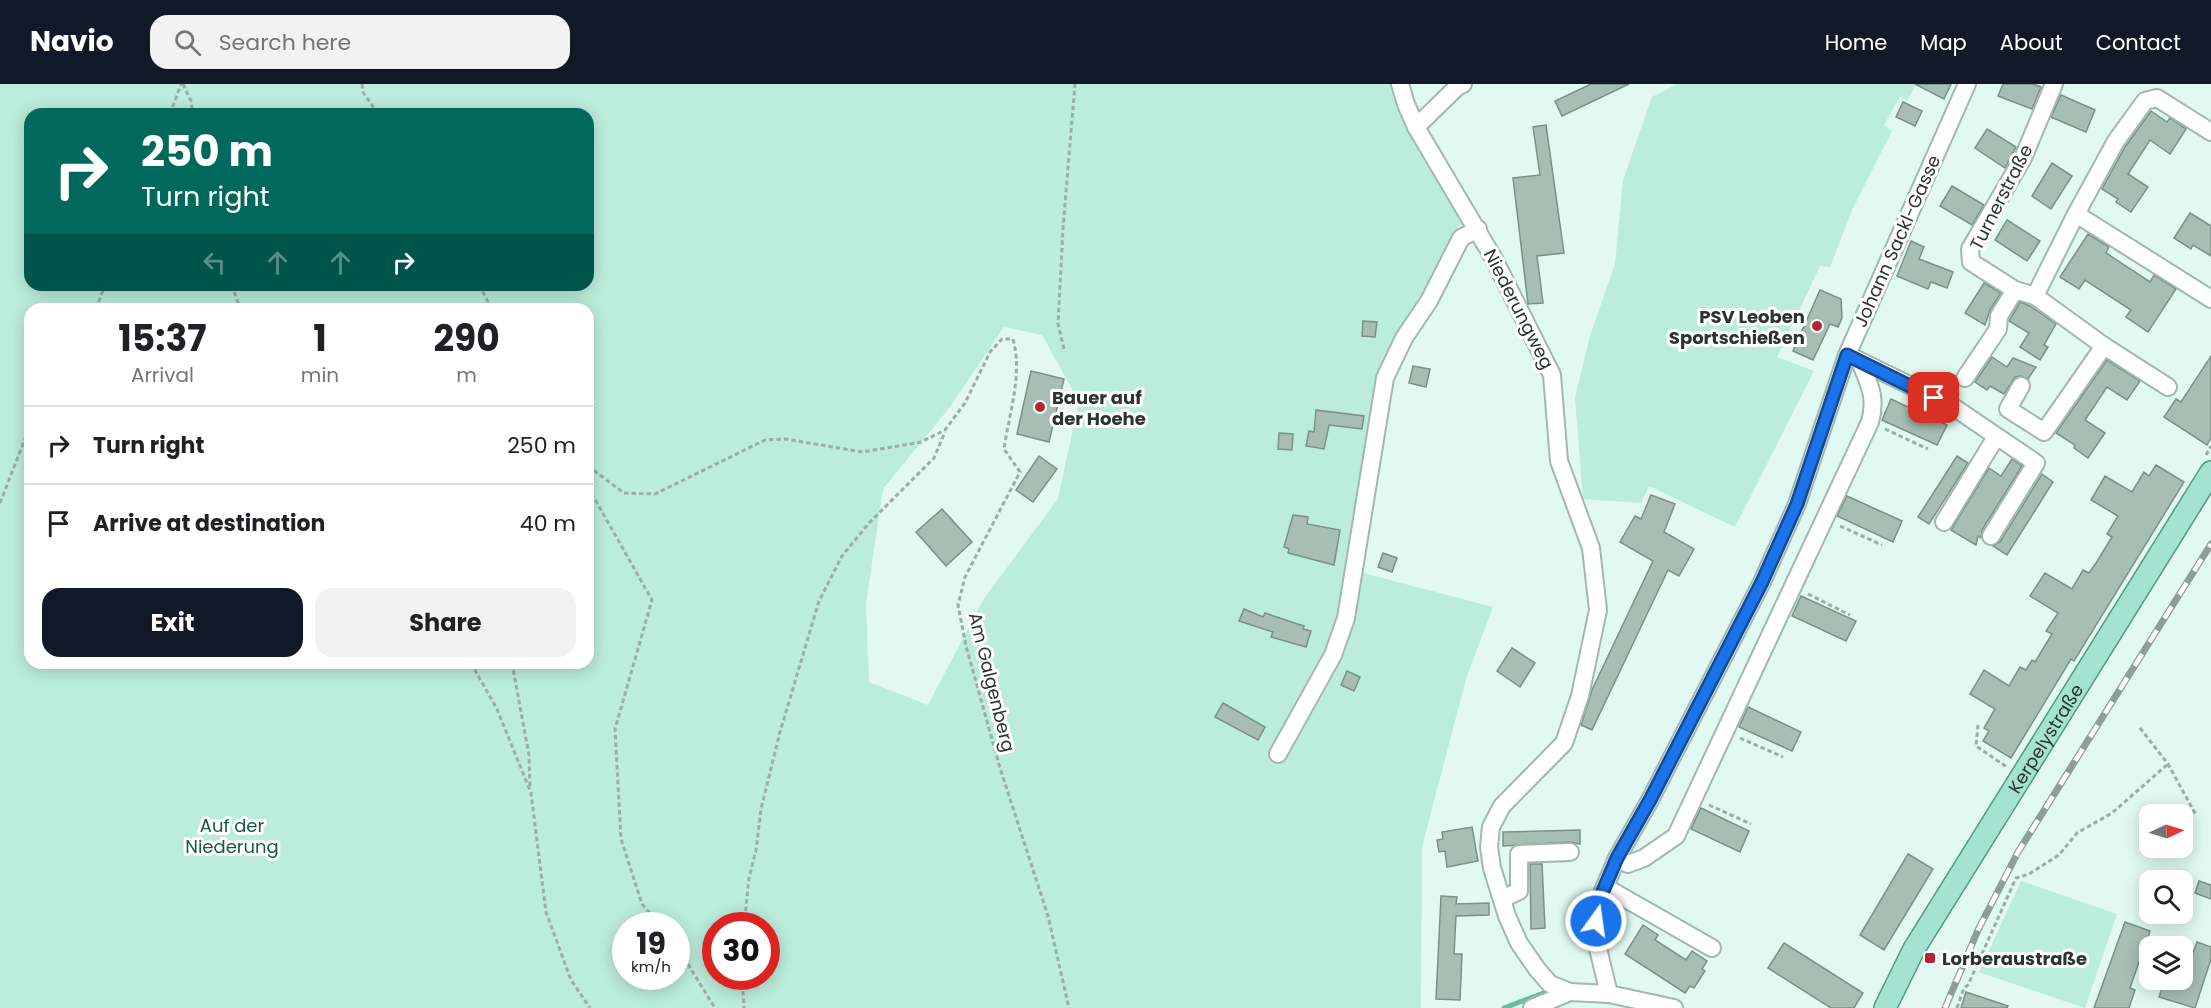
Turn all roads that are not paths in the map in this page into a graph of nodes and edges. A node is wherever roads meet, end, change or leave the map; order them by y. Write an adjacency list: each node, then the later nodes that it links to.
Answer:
1 (1401, 84): 5 (street, Niederungweg)
2 (1463, 84): 5 (street)
3 (1967, 84): 13 (street, Johann Sackl-Gasse)
4 (2054, 84): 9 (street, Turnerstraße)
5 (1416, 127): 8 (street, Niederungweg)
6 (2211, 132): 7 (street)
7 (2076, 214): 10 (street); 11 (street)
8 (1478, 229): 21 (street); 25 (street, Niederungweg)
9 (2015, 290): 10 (street); 14 (street)
10 (2035, 296): 12 (street)
11 (2211, 299)
12 (2104, 346): 15 (street); 16 (street)
13 (1853, 358): 17 (street); 23 (street, Johann Sackl-Gasse); 23 (street)
14 (1965, 378)
15 (2022, 386)
16 (2168, 387)
17 (1996, 437): 19 (street); 20 (street)
18 (2211, 472): 31 (main road, Kerpelystraße)
19 (1944, 522)
20 (1991, 537)
21 (1278, 754)
22 (1570, 852): 25 (street)
23 (1617, 858): 24 (street, Johann Sackl-Gasse)
24 (1605, 887): 26 (street); 28 (street, Johann Sackl-Gasse)
25 (1502, 899): 27 (street, Niederungweg)
26 (1712, 948)
27 (1570, 992): 28 (street, Niederungweg); 29 (street, Niederungweg)
28 (1609, 994): 30 (street)
29 (1532, 1008)
30 (1674, 1008)
31 (1885, 1008)

